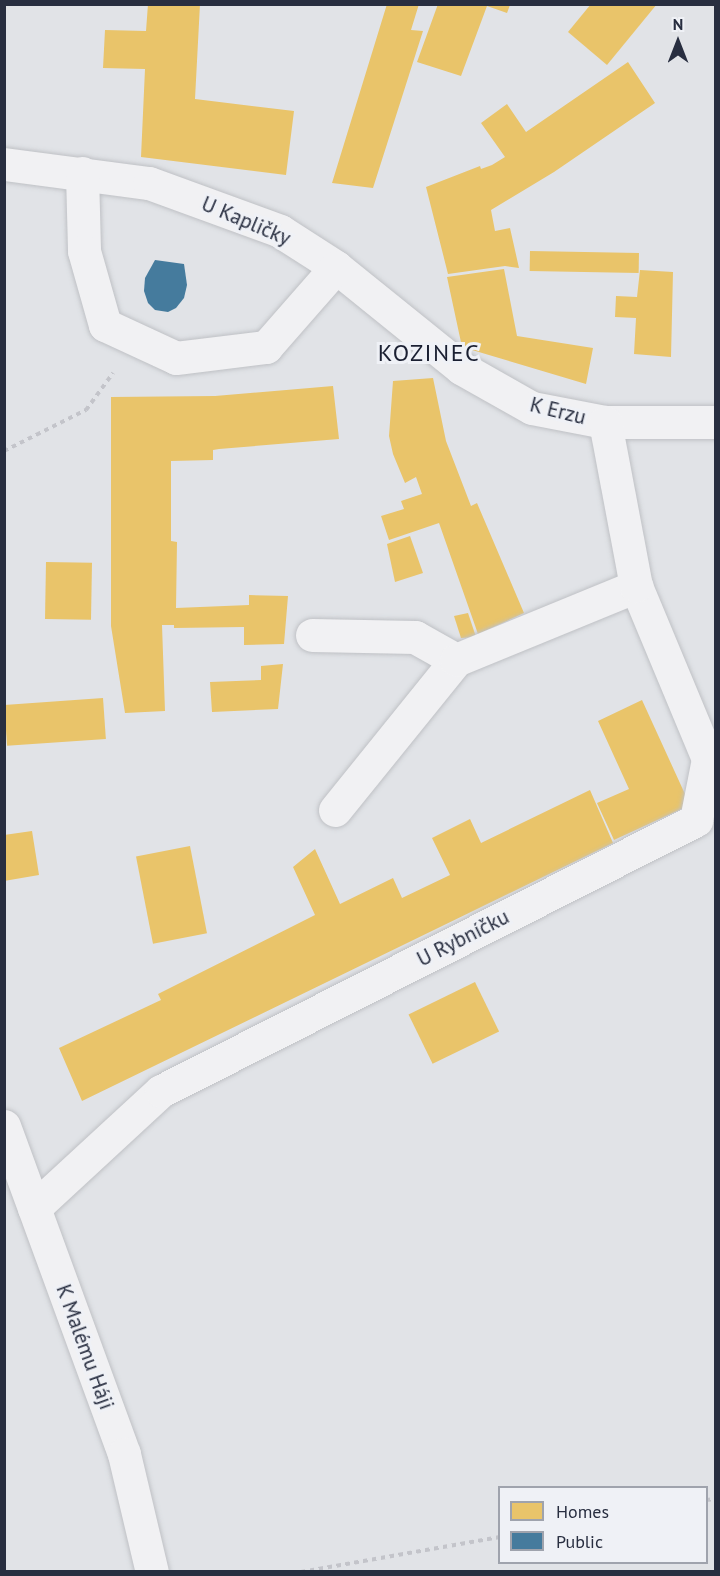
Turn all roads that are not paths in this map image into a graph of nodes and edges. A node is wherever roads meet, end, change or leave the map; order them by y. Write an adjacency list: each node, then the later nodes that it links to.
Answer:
1 (4, 164): 2 (street, U Kapličky)
2 (81, 172): 3 (street, U Kapličky); 3 (street)
3 (336, 267): 4 (street, K Erzu)
4 (605, 422): 5 (street, K Erzu); 6 (street, U Rybníčku)
5 (716, 422)
6 (636, 586): 8 (street); 11 (street, U Rybníčku)
7 (312, 635): 8 (street)
8 (456, 660): 9 (street)
9 (335, 810)
10 (4, 1126): 11 (street, K Malému Háji)
11 (34, 1208): 12 (street, K Malému Háji)
12 (152, 1572)

